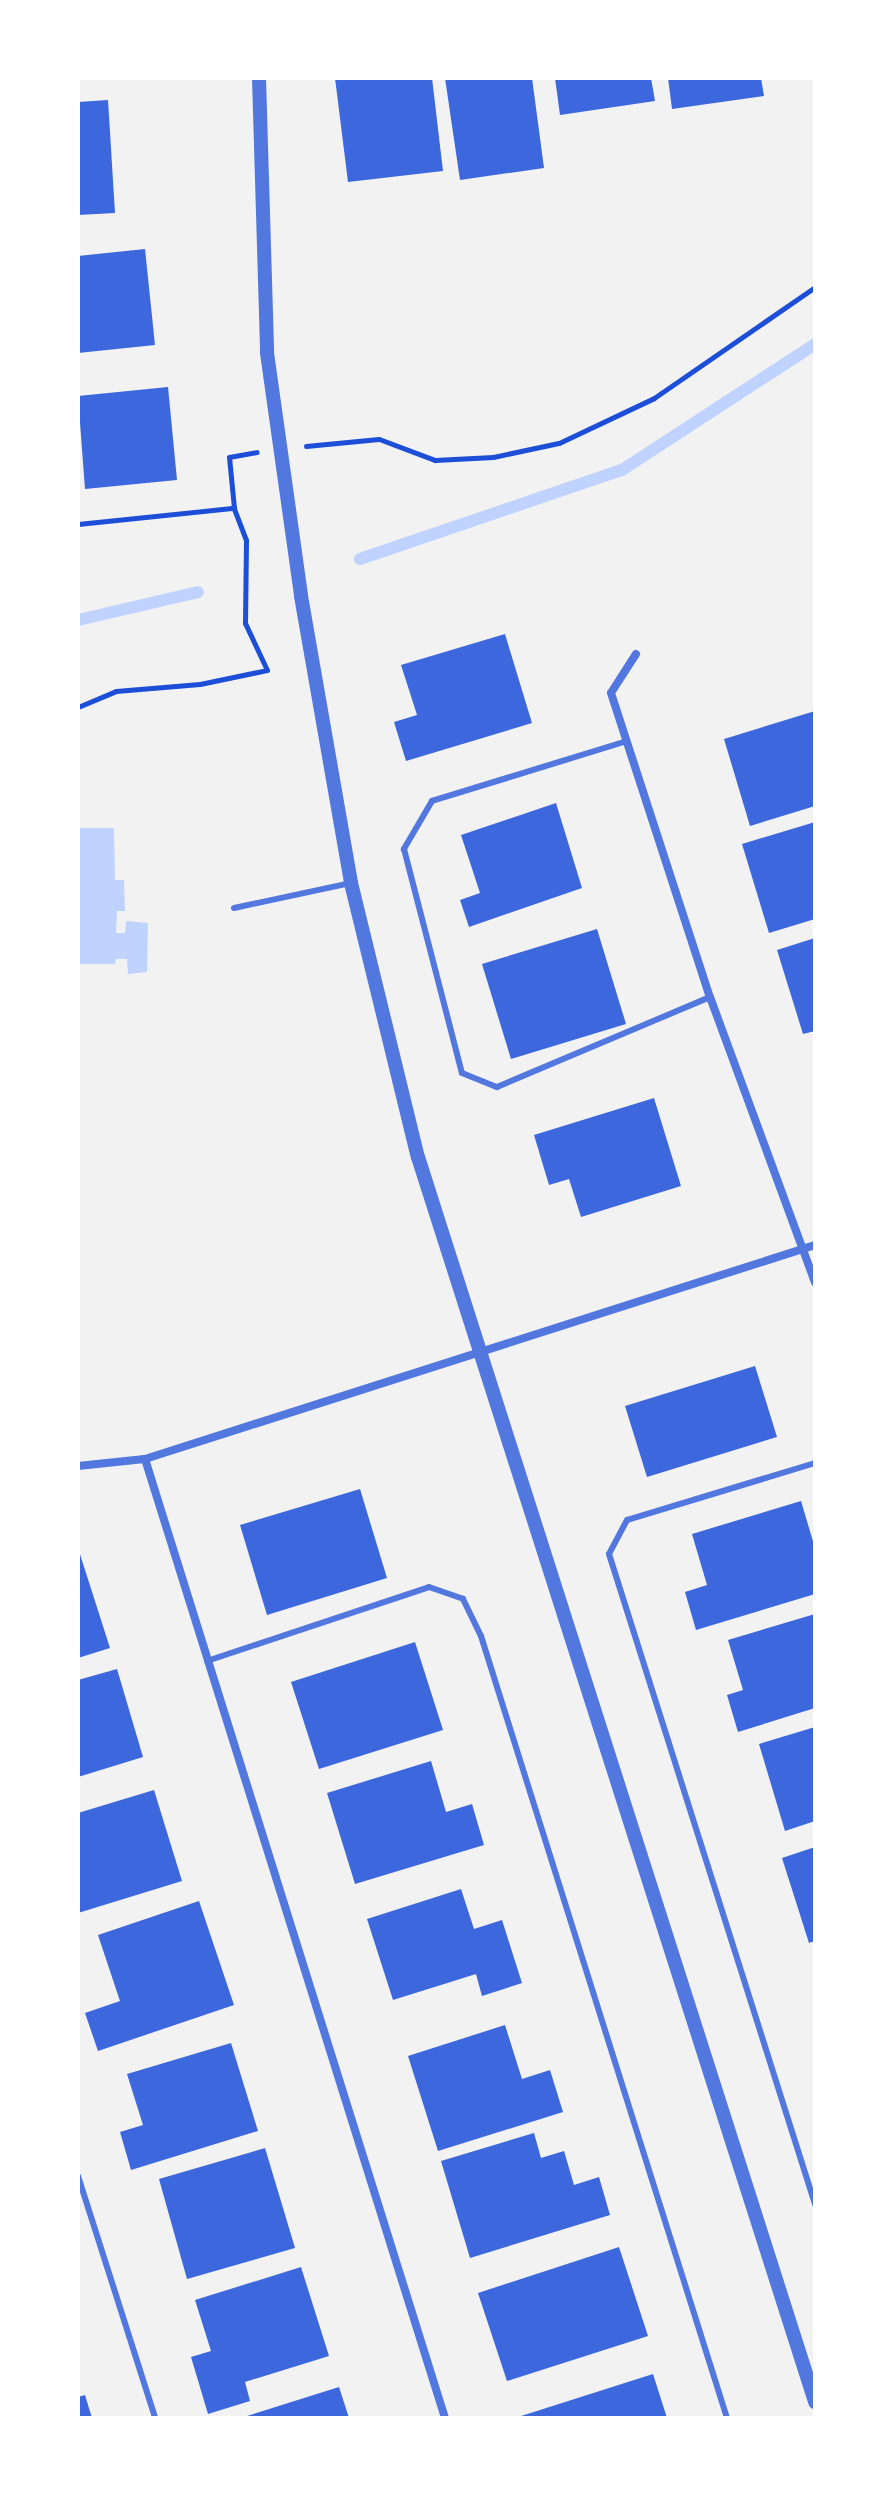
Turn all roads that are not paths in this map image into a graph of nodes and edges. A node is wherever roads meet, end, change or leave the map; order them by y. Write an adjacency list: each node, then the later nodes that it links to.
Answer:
1 (259, 78): 4 (street)
2 (636, 654): 3 (street)
3 (627, 741): 6 (street); 6 (lane)
4 (351, 883): 5 (lane); 10 (street)
5 (234, 908)
6 (710, 997): 8 (street)
7 (815, 1245): 8 (street)
8 (804, 1249): 9 (street); 10 (street)
9 (815, 1282)
10 (480, 1352): 11 (street); 17 (street)
11 (145, 1459): 13 (street); 14 (street)
12 (815, 1463): 16 (lane)
13 (78, 1466)
14 (207, 1661): 19 (street); 20 (lane)
15 (78, 2176): 18 (lane)
16 (815, 2204)
17 (815, 2402)
18 (155, 2418)
19 (445, 2418)
20 (727, 2418)

